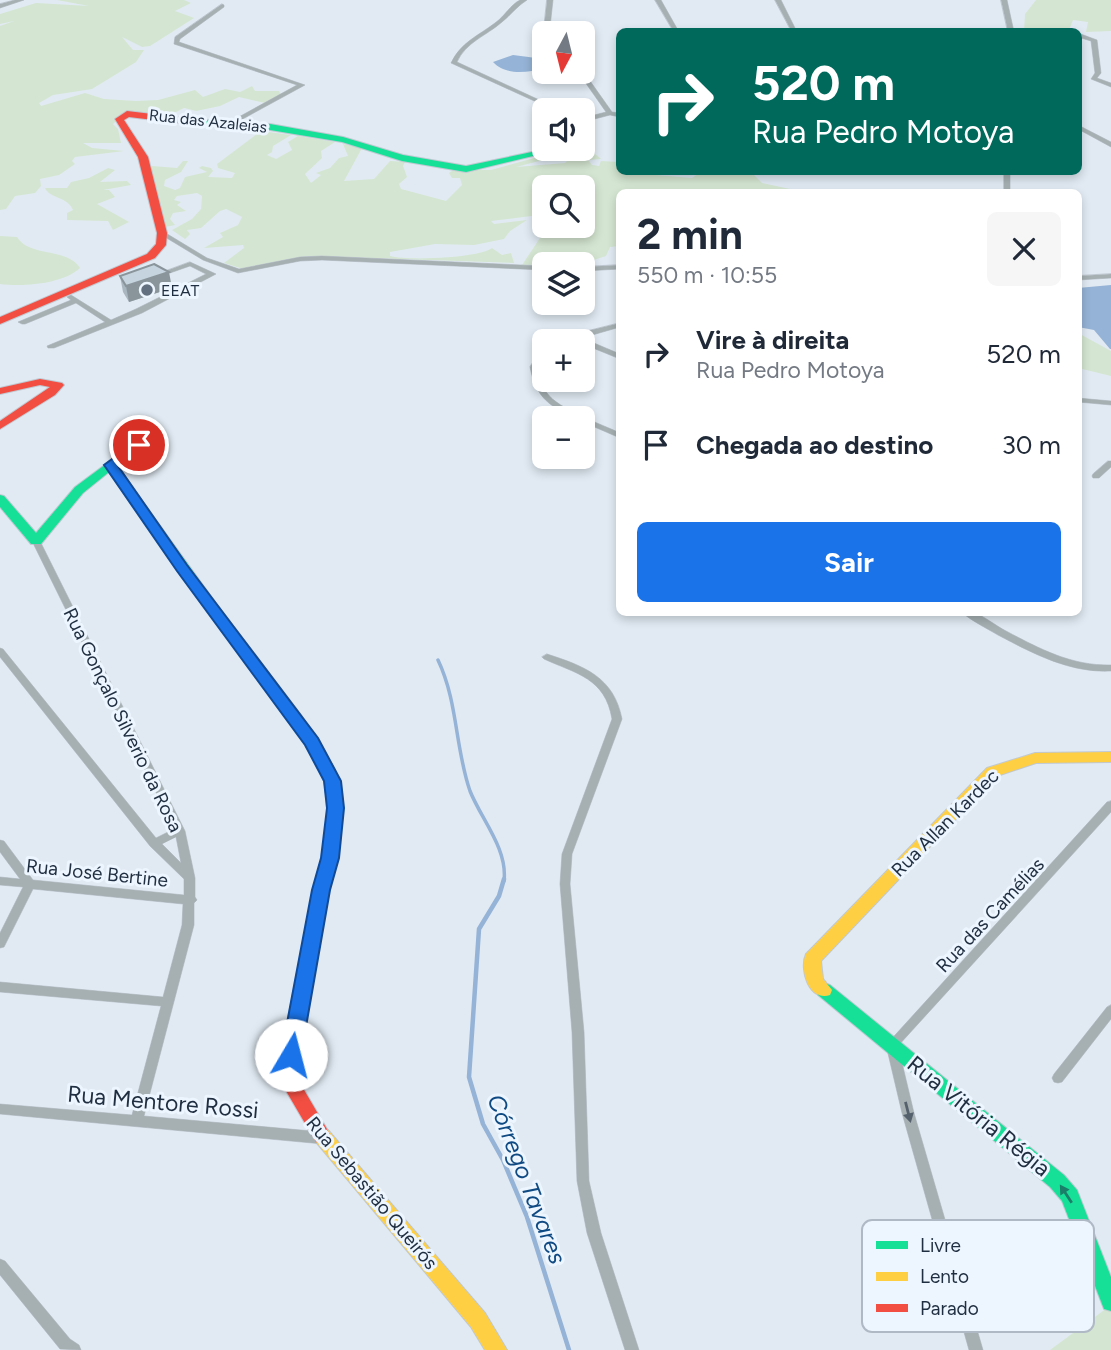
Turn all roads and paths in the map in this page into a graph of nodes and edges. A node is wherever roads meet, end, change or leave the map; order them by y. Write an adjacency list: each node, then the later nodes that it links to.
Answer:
1 (21, 0): 7 (street)
2 (524, 0): 16 (street)
3 (550, 0): 9 (street)
4 (658, 0): 10 (street)
5 (778, 0): 11 (street)
6 (1004, 0): 12 (street)
7 (0, 6)
8 (222, 6): 20 (street)
9 (548, 21)
10 (675, 28)
11 (793, 28)
12 (1010, 28)
13 (1082, 36): 15 (street)
14 (589, 84): 17 (street)
15 (1111, 85)
16 (532, 98)
17 (610, 113): 18 (street); 19 (street)
18 (616, 114)
19 (595, 117)
20 (228, 125): 23 (street, Rua das Azaleias); 24 (street, Rua das Azaleias)
21 (1082, 129): 22 (street)
22 (1111, 145)
23 (532, 154)
24 (162, 233): 25 (street); 31 (street)
25 (532, 267)
26 (616, 267): 27 (street)
27 (595, 268)
28 (167, 272): 34 (street)
29 (1111, 276): 30 (street)
30 (1082, 278)
31 (70, 297): 32 (street); 33 (street); 34 (street)
32 (0, 321)
33 (22, 322)
34 (111, 323): 37 (street)
35 (616, 326): 36 (street)
36 (595, 332)
37 (51, 346)
38 (595, 346): 39 (street)
39 (616, 355)
40 (0, 391): 46 (street)
41 (541, 392): 44 (street)
42 (1082, 400): 43 (street)
43 (1111, 402)
44 (557, 406)
45 (595, 425): 47 (street)
46 (0, 426)
47 (616, 434)
48 (139, 445): 50 (street)
49 (1111, 463): 51 (street)
50 (110, 465): 53 (street); 76 (street, Rua Sebastião Queirós)
51 (1096, 476)
52 (0, 499): 53 (street, Rua Gonçalo Silverio da Rosa)
53 (36, 541): 60 (street, Rua Gonçalo Silverio da Rosa)
54 (973, 616): 57 (street)
55 (0, 651): 61 (street)
56 (547, 657): 85 (street)
57 (1111, 668)
58 (1111, 757): 68 (street, Rua Allan Kardec)
59 (1111, 805): 72 (street, Rua das Camélias)
60 (180, 831): 61 (street); 63 (street, Rua Gonçalo Silverio da Rosa)
61 (154, 843): 63 (street)
62 (0, 844): 65 (street)
63 (190, 878): 66 (street, Rua Gonçalo Silverio da Rosa)
64 (0, 881): 65 (street, Rua José Bertine)
65 (30, 884): 66 (street, Rua José Bertine); 67 (street)
66 (191, 900): 70 (street, Rua Gonçalo Silverio da Rosa)
67 (0, 943)
68 (812, 959): 72 (street, Rua Vitória Régia)
69 (0, 987): 70 (street)
70 (167, 1002): 75 (street, Rua Gonçalo Silverio da Rosa)
71 (1111, 1010): 73 (street)
72 (892, 1045): 77 (street, one-way to 77); 78 (street, Rua Vitória Régia, one-way to 72)
73 (1058, 1078)
74 (0, 1108): 75 (street, Rua Mentore Rossi)
75 (136, 1121): 76 (street, Rua Mentore Rossi)
76 (323, 1138): 83 (street, Rua Sebastião Queirós)
77 (939, 1220)
78 (1079, 1220)
79 (1094, 1258): 81 (street, Rua Vitória Régia, one-way to 79)
80 (0, 1265): 84 (street)
81 (1111, 1302)
82 (971, 1332): 86 (street, one-way to 86)
83 (497, 1349)
84 (74, 1350)
85 (632, 1350)
86 (976, 1350)

